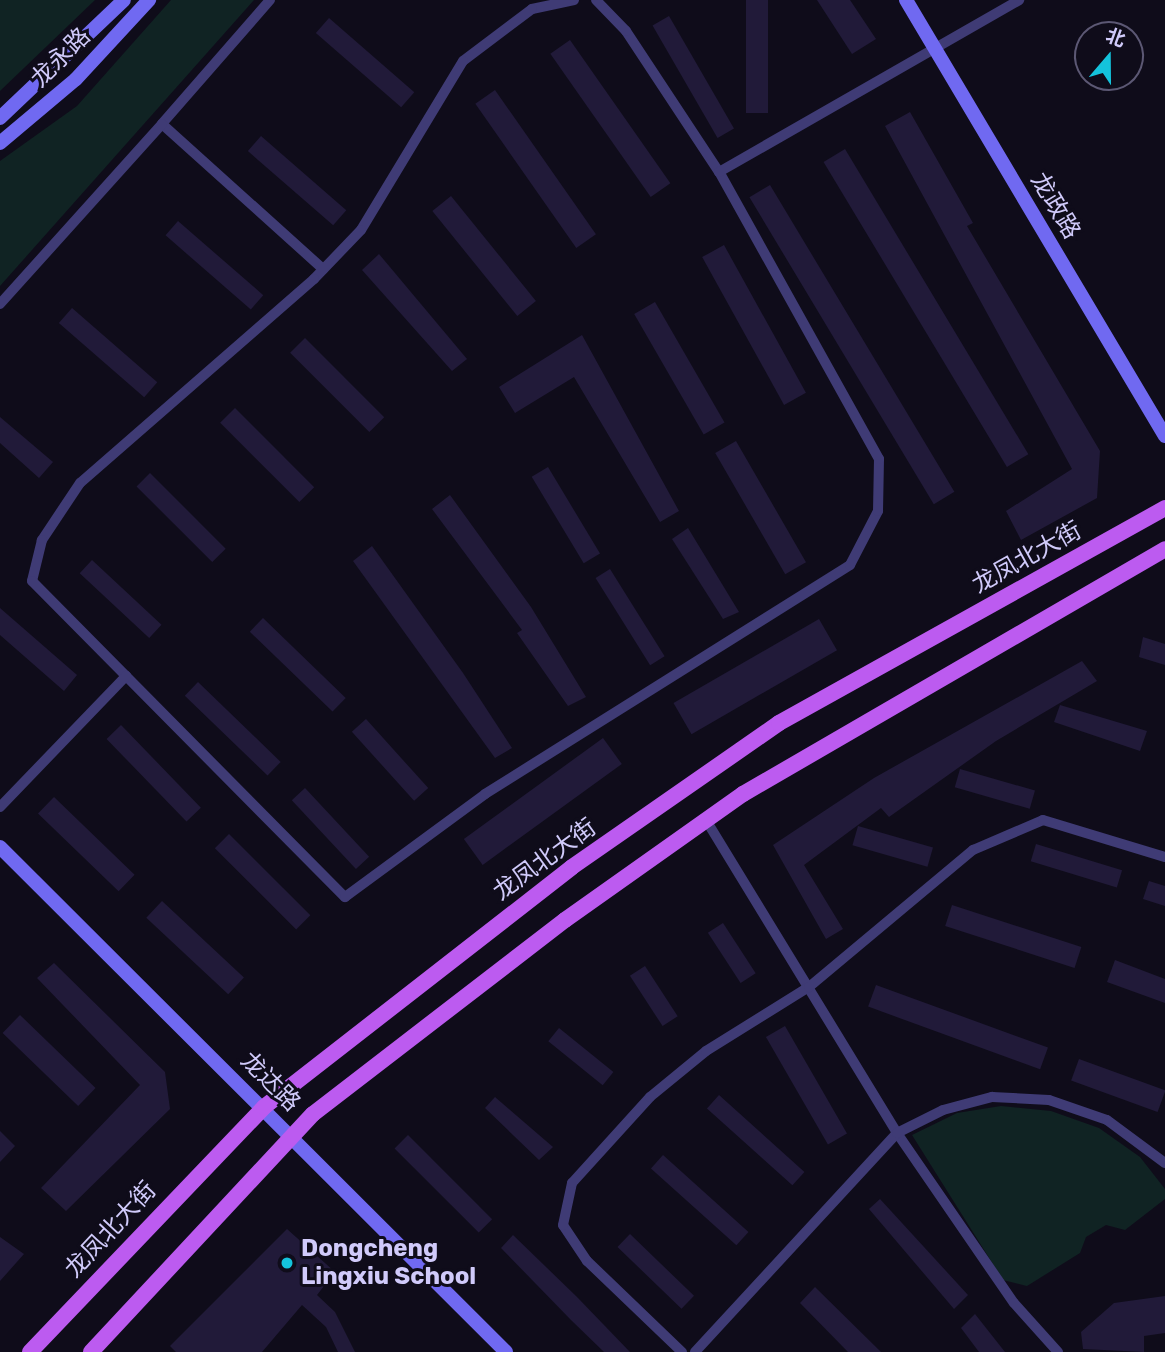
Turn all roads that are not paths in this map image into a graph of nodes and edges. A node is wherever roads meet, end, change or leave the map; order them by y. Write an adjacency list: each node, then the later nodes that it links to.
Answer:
1 (124, 0): 9 (street, 龙永路)
2 (149, 0): 11 (street, 龙永路)
3 (270, 0): 10 (street)
4 (574, 0): 13 (street)
5 (596, 0): 12 (street)
6 (906, 0): 8 (street, 龙政路)
7 (1019, 0): 8 (street)
8 (935, 48): 12 (street); 15 (street, 龙政路)
9 (0, 118)
10 (162, 124): 13 (street); 14 (street)
11 (0, 144)
12 (719, 173): 18 (street)
13 (323, 269): 18 (street)
14 (0, 304)
15 (1165, 436)
16 (1165, 508): 24 (main road, 龙凤北大街)
17 (1165, 549): 20 (main road)
18 (126, 676): 19 (street)
19 (0, 807)
20 (706, 820): 23 (street); 26 (main road)
21 (0, 847): 24 (street, 龙达路)
22 (1165, 858): 23 (street)
23 (808, 987): 25 (street); 31 (street)
24 (264, 1107): 26 (street, 龙达路); 28 (main road, 龙凤北大街)
25 (897, 1133): 27 (street); 32 (street); 33 (street)
26 (292, 1137): 29 (main road); 30 (street, 龙达路)
27 (1165, 1163)
28 (30, 1352)
29 (90, 1352)
30 (506, 1352)
31 (682, 1352)
32 (695, 1352)
33 (1058, 1352)

